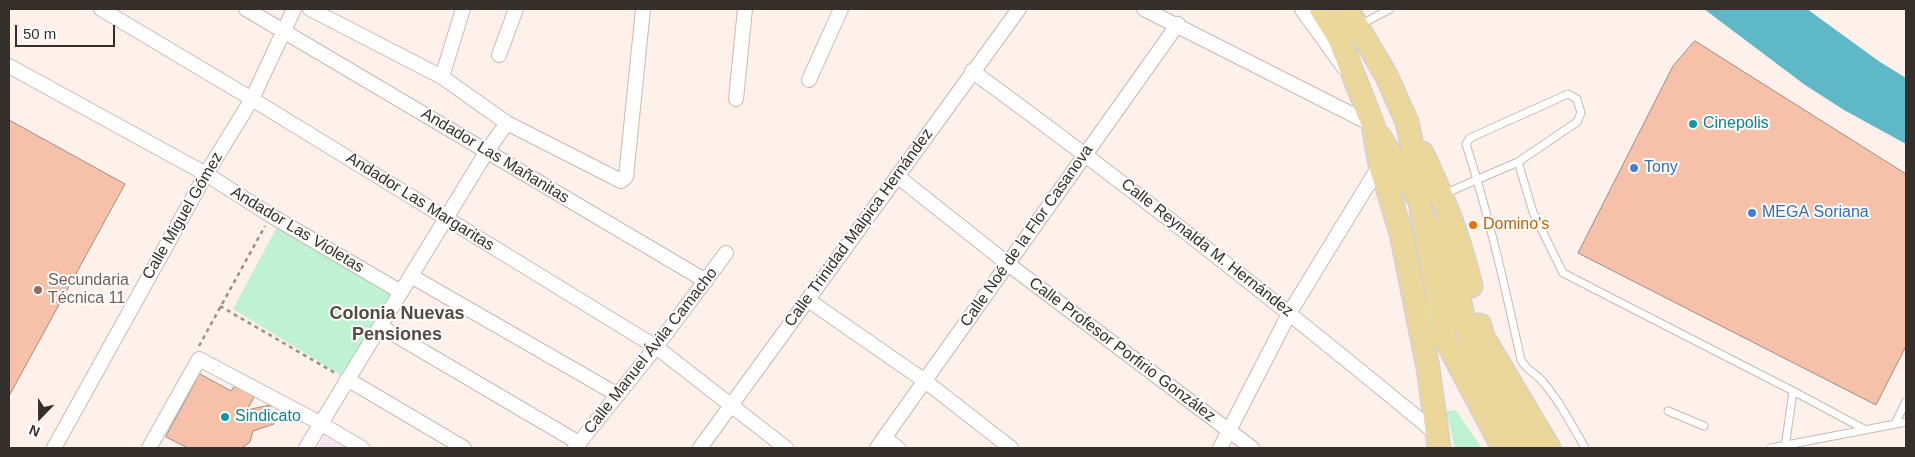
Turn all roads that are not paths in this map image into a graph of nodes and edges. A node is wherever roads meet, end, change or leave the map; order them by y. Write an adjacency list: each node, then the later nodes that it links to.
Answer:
1 (101, 9): 25 (street, Andador Las Margaritas)
2 (246, 9): 18 (street, Andador Las Mañanitas)
3 (294, 9): 18 (street, Calle Miguel Gómez)
4 (310, 9): 15 (street)
5 (463, 9): 23 (street)
6 (516, 9): 19 (street)
7 (643, 9): 27 (street)
8 (745, 9): 26 (street)
9 (841, 9): 24 (street)
10 (1019, 9): 21 (street, Calle Trinidad Malpica Hernández)
11 (1144, 9): 17 (street)
12 (1304, 9): 22 (street)
13 (1321, 9): 22 (main road)
14 (1390, 9): 16 (lane)
15 (336, 14): 23 (street)
16 (1352, 18): 36 (main road)
17 (1178, 24): 28 (street); 30 (street, Calle Noé de la Flor Casanova)
18 (284, 32): 25 (street, Calle Miguel Gómez); 29 (street, Andador Las Mañanitas)
19 (499, 55)
20 (9, 66): 33 (street, Andador Las Violetas)
21 (972, 71): 30 (street, Calle Reynalda M. Hernández); 34 (street, Calle Trinidad Malpica Hernández)
22 (1352, 75): 28 (main road)
23 (442, 77): 27 (street)
24 (809, 80)
25 (252, 99): 33 (street, Calle Miguel Gómez); 37 (street, Andador Las Margaritas)
26 (736, 99)
27 (507, 123): 29 (street)
28 (1373, 125): 32 (main road); 36 (main road)
29 (486, 151): 37 (street); 41 (street, Andador Las Mañanitas)
30 (1086, 154): 39 (street, Calle Noé de la Flor Casanova); 44 (street, Calle Reynalda M. Hernández)
31 (1518, 162): 35 (lane); 35 (lane); 49 (lane)
32 (1380, 165): 44 (street); 60 (main road)
33 (206, 174): 42 (street, Andador Las Violetas); 65 (street, Calle Miguel Gómez)
34 (897, 176): 39 (street, Calle Profesor Porfirio González); 43 (street, Calle Trinidad Malpica Hernández)
35 (1478, 181): 36 (lane); 78 (lane)
36 (1431, 199): 75 (main road); 76 (main road); 77 (main road)
37 (447, 218): 40 (street); 46 (street, Andador Las Margaritas)
38 (726, 253): 41 (street, Calle Manuel Ávila Camacho)
39 (1008, 264): 48 (street, Calle Noé de la Flor Casanova); 59 (street, Calle Profesor Porfirio González)
40 (411, 276): 42 (street); 50 (street)
41 (706, 280): 46 (street, Calle Manuel Ávila Camacho)
42 (401, 292): 45 (street)
43 (808, 300): 48 (street); 52 (street, Calle Trinidad Malpica Hernández)
44 (1290, 312): 59 (street); 60 (street, Calle Reynalda M. Hernández)
45 (380, 326): 47 (street); 63 (street)
46 (656, 347): 50 (street, Calle Manuel Ávila Camacho); 52 (street, Andador Las Margaritas)
47 (347, 379): 56 (street); 68 (street)
48 (925, 381): 61 (street, Calle Noé de la Flor Casanova); 72 (street)
49 (1793, 391): 58 (lane); 64 (lane)
50 (618, 395): 63 (street, Calle Manuel Ávila Camacho)
51 (1906, 402): 54 (lane)
52 (733, 405): 69 (street, Calle Trinidad Malpica Hernández); 70 (street, Andador Las Margaritas)
53 (1668, 411): 57 (lane)
54 (1896, 422): 55 (lane); 58 (lane)
55 (1906, 422)
56 (320, 423): 62 (street); 66 (street); 67 (street)
57 (1704, 426)
58 (1864, 429): 64 (lane)
59 (1229, 431): 73 (street); 74 (street, Calle Profesor Porfirio González)
60 (1438, 441)
61 (881, 443): 71 (street)
62 (153, 445)
63 (577, 446)
64 (1785, 446): 79 (lane)
65 (54, 448)
66 (306, 448)
67 (362, 448)
68 (464, 448)
69 (700, 448)
70 (786, 448)
71 (898, 448)
72 (1011, 448)
73 (1220, 448)
74 (1252, 448)
75 (1503, 448)
76 (1526, 448)
77 (1549, 448)
78 (1585, 448)
79 (1771, 448)

